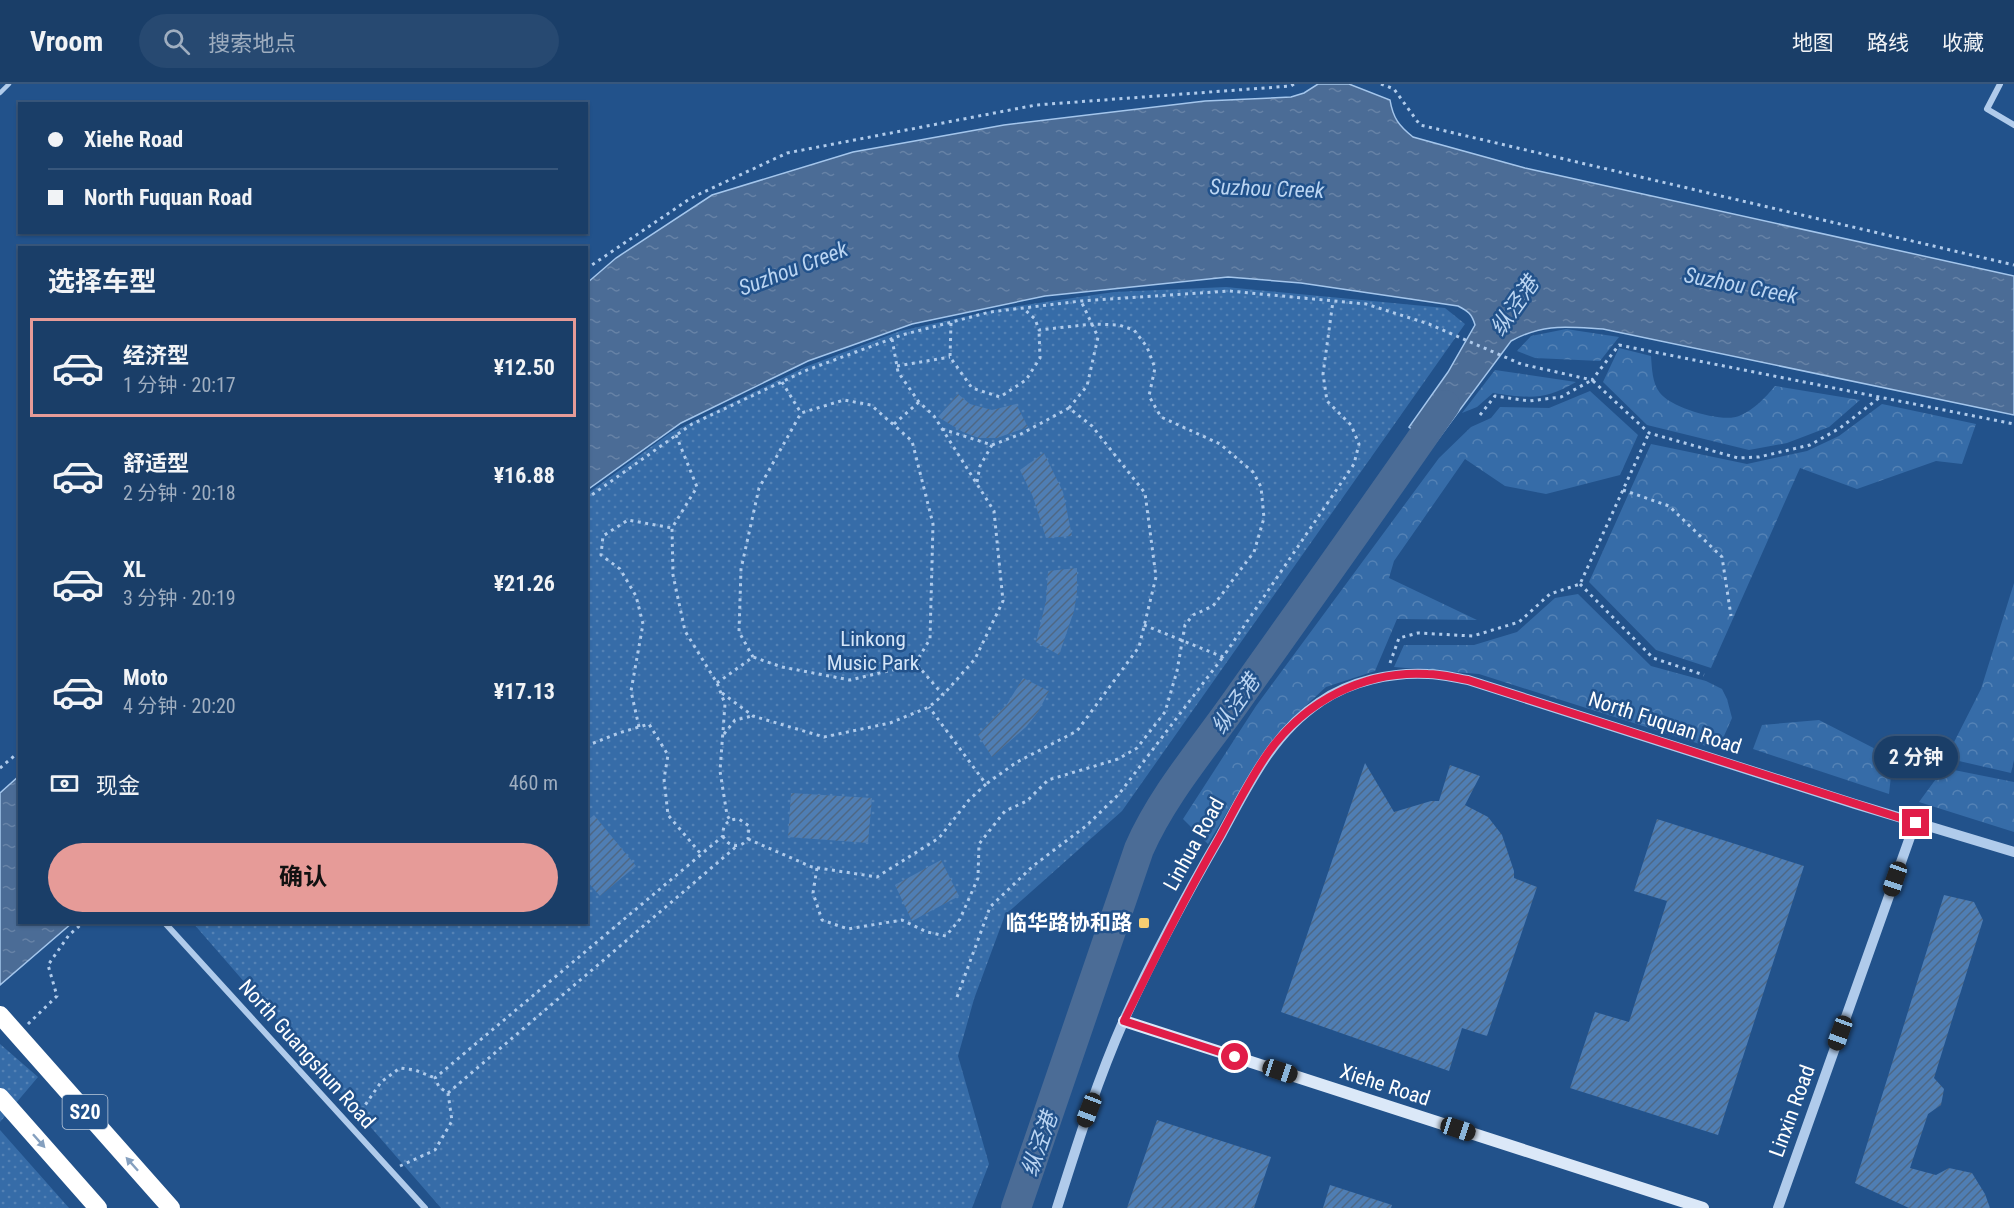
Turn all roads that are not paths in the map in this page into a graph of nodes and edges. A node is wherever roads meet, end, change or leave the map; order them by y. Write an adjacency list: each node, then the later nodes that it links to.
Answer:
1 (9, 84): 3 (lane)
2 (2000, 84): 4 (street)
3 (0, 93)
4 (2014, 125)
5 (1307, 712): 6 (street, North Fuquan Road); 10 (street, Linhua Road)
6 (1916, 823): 7 (street, North Fuquan Road); 17 (street, Linxin Road)
7 (2014, 852)
8 (166, 924): 14 (street, North Guangshun Road)
9 (0, 1015): 13 (highway, S20, one-way to 9, bridge)
10 (1124, 1021): 15 (street, Linhua Road); 16 (main road, Xiehe Road)
11 (0, 1097): 12 (highway, S20, one-way to 12)
12 (98, 1208)
13 (171, 1208)
14 (425, 1208)
15 (1057, 1208)
16 (1703, 1208)
17 (1778, 1208)

